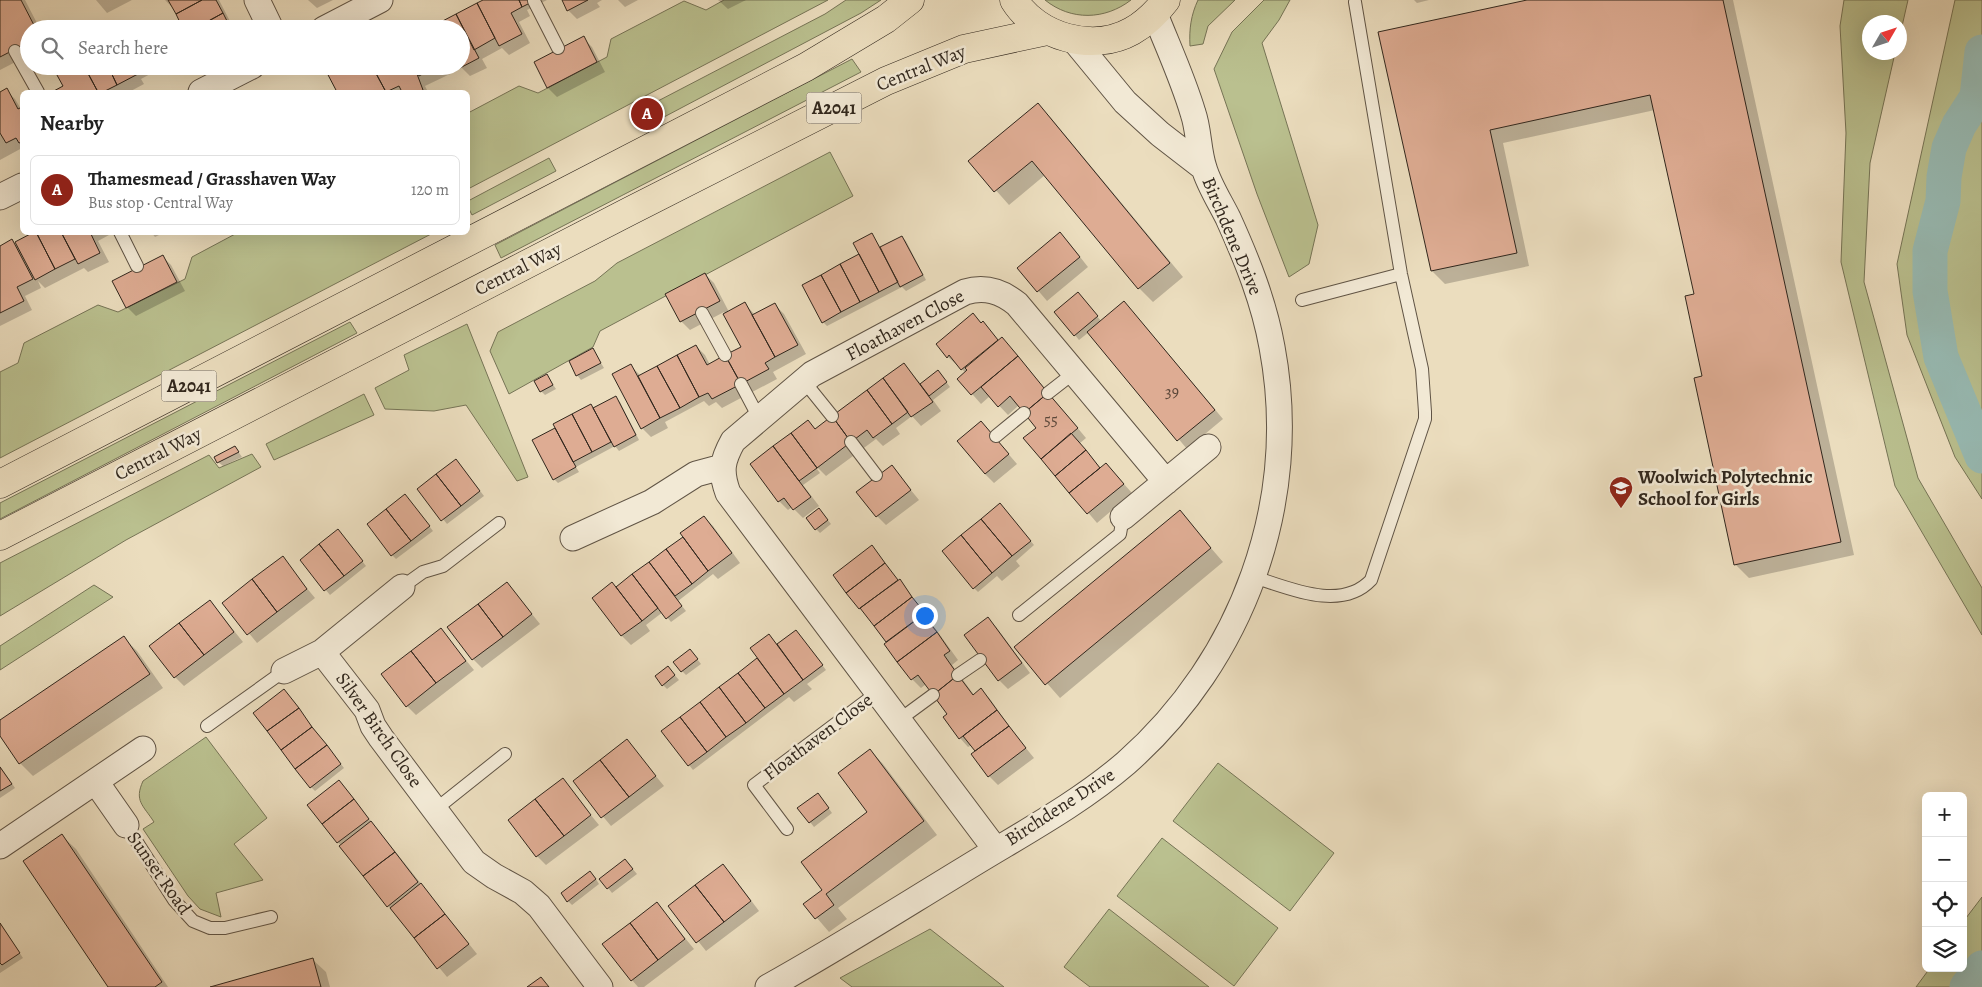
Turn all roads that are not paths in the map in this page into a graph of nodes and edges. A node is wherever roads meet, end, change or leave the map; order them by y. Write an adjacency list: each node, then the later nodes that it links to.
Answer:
1 (257, 0): 8 (street)
2 (380, 0): 9 (street)
3 (910, 0): 41 (main road, A2041)
4 (1014, 0): 10 (main road)
5 (534, 1): 12 (lane)
6 (1355, 2): 24 (lane)
7 (1161, 7): 11 (main road); 19 (street, Birchdene Drive)
8 (267, 20)
9 (341, 20)
10 (1047, 31): 11 (main road); 44 (main road, Central Way / A2041)
11 (1074, 40): 19 (street, Birchdene Drive)
12 (558, 48)
13 (16, 51): 14 (lane)
14 (20, 58)
15 (29, 75): 17 (lane)
16 (234, 75): 18 (street)
17 (37, 90)
18 (205, 90)
19 (1204, 168): 46 (street, Birchdene Drive)
20 (20, 187): 21 (street)
21 (0, 197)
22 (122, 235): 23 (lane)
23 (137, 266)
24 (1401, 274): 25 (lane); 46 (lane)
25 (1302, 300)
26 (702, 313): 27 (lane)
27 (726, 355)
28 (1075, 372): 29 (street, Floathaven Close); 31 (lane); 40 (street, Floathaven Close)
29 (803, 380): 33 (lane); 34 (street, Floathaven Close)
30 (741, 384): 34 (lane)
31 (1048, 393)
32 (1024, 413): 35 (lane)
33 (832, 416)
34 (759, 418): 38 (street, Floathaven Close)
35 (996, 436)
36 (851, 442): 39 (lane)
37 (1208, 446): 40 (street)
38 (722, 467): 45 (street); 53 (street, Floathaven Close)
39 (876, 475)
40 (1166, 482): 42 (street)
41 (0, 484)
42 (1123, 517): 48 (lane)
43 (499, 523): 47 (lane)
44 (0, 536)
45 (573, 538)
46 (1254, 577): 64 (street, Birchdene Drive)
47 (402, 587): 49 (street)
48 (1019, 615)
49 (322, 652): 51 (street); 60 (street, Silver Birch Close)
50 (980, 660): 52 (lane)
51 (284, 672): 56 (lane)
52 (958, 676)
53 (878, 692): 55 (street, Floathaven Close); 62 (lane, Floathaven Close)
54 (933, 695): 55 (lane)
55 (900, 720): 64 (street, Floathaven Close)
56 (207, 726)
57 (143, 749): 59 (street)
58 (505, 754): 60 (lane)
59 (96, 782): 61 (street, Sunset Road); 63 (street)
60 (436, 809): 66 (street, Silver Birch Close)
61 (126, 825): 65 (lane, Sunset Road)
62 (787, 829)
63 (0, 846)
64 (996, 850): 67 (street, Birchdene Drive)
65 (271, 916)
66 (600, 987)
67 (768, 987)

